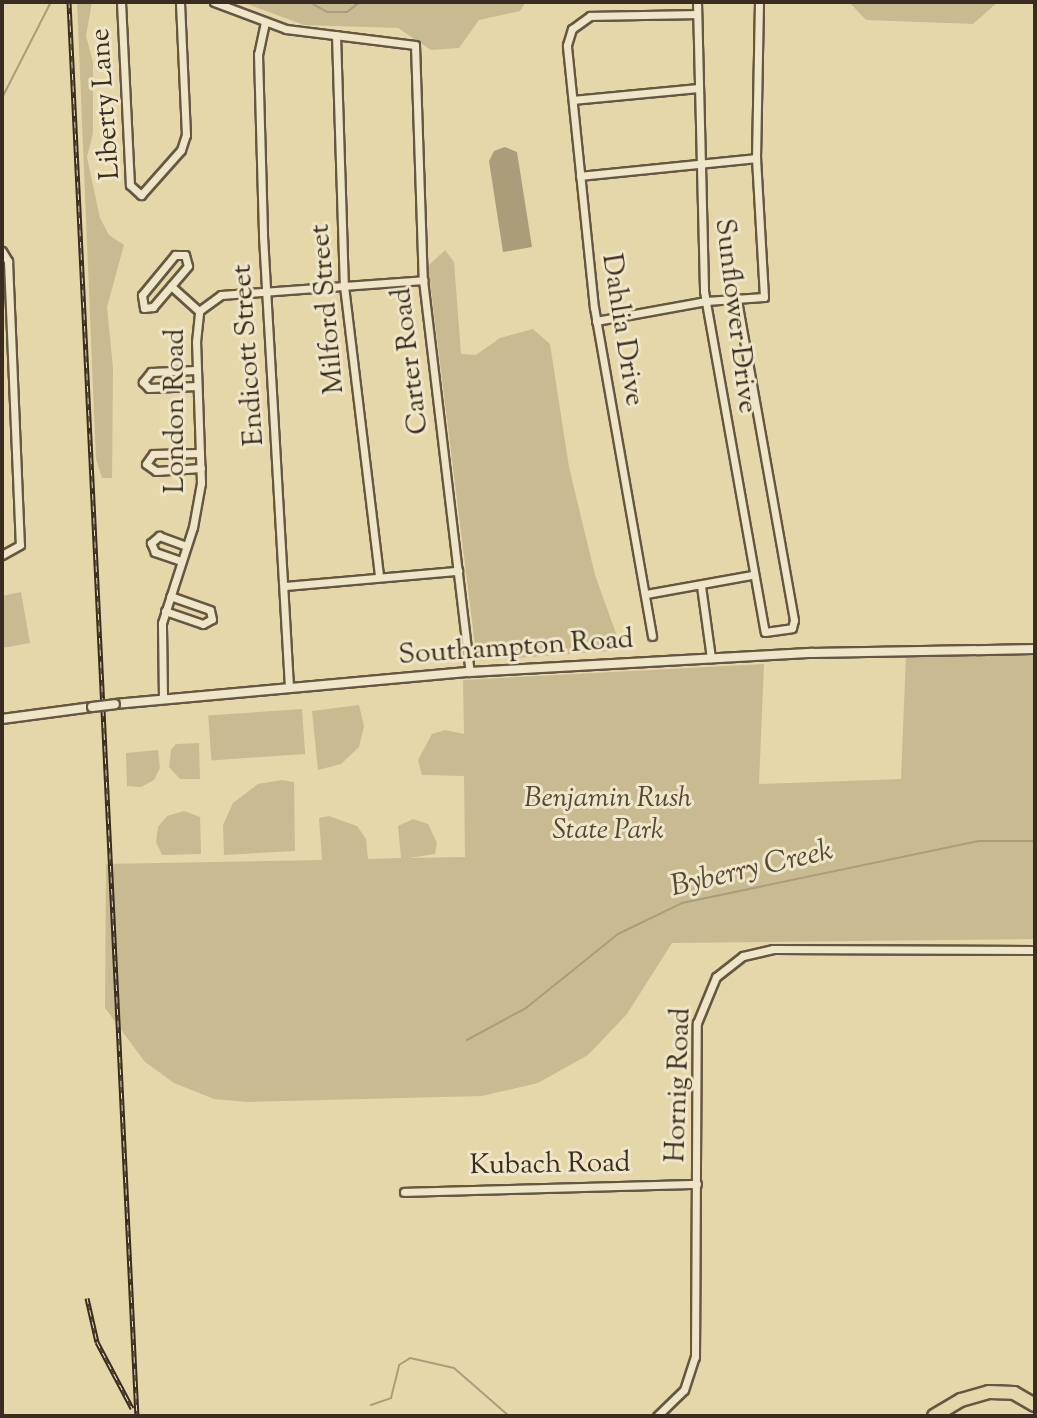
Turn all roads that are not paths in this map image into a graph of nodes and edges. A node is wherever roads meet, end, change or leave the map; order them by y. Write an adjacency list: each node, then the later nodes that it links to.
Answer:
1 (121, 2): 2 (street, Liberty Lane)
2 (180, 2)
3 (214, 2): 7 (street)
4 (697, 2): 6 (street, Sunflower Drive)
5 (759, 2): 11 (street)
6 (697, 14): 9 (street, Sunflower Drive); 10 (street, Dahlia Drive)
7 (265, 22): 8 (street); 18 (street, Endicott Street)
8 (336, 35): 15 (street, Carter Road); 17 (street, Milford Street)
9 (697, 88): 10 (street); 12 (street, Sunflower Drive)
10 (573, 100): 13 (street, Dahlia Drive)
11 (756, 158): 12 (street); 19 (street)
12 (698, 164): 13 (street); 20 (street, Sunflower Drive)
13 (580, 176): 22 (street, Dahlia Drive)
14 (4, 254): 28 (street)
15 (423, 280): 17 (street); 30 (street, Carter Road)
16 (171, 286): 16 (street); 21 (street)
17 (344, 286): 18 (street); 32 (street, Milford Street)
18 (270, 292): 21 (street); 33 (street, Endicott Street)
19 (737, 300): 20 (street); 31 (street, Sunflower Drive)
20 (706, 301): 22 (street); 31 (street, Sunflower Drive)
21 (199, 311): 23 (street, London Road)
22 (596, 321): 35 (street, Dahlia Drive)
23 (196, 370): 24 (street, London Road); 24 (street)
24 (197, 386): 25 (street, London Road)
25 (200, 453): 26 (street, London Road); 26 (street)
26 (201, 468): 27 (street, London Road)
27 (186, 546): 29 (street, London Road); 29 (street)
28 (2, 555)
29 (181, 561): 36 (street, London Road)
30 (458, 571): 32 (street); 41 (street, Carter Road)
31 (752, 575): 34 (street)
32 (379, 577): 33 (street)
33 (285, 586): 42 (street, Endicott Street)
34 (701, 586): 35 (street); 40 (street)
35 (646, 594): 38 (street, Dahlia Drive)
36 (170, 596): 37 (street, London Road); 37 (street)
37 (165, 611): 43 (street, London Road)
38 (652, 636)
39 (1035, 649): 40 (street, Southampton Road)
40 (711, 658): 41 (street, Southampton Road)
41 (470, 672): 42 (street, Southampton Road)
42 (289, 686): 43 (street, Southampton Road)
43 (163, 698): 44 (street, Southampton Road, bridge)
44 (2, 719)
45 (1035, 950): 46 (street, Hornig Road)
46 (697, 1184): 47 (street, Kubach Road); 49 (street, Hornig Road)
47 (404, 1192)
48 (1035, 1405): 50 (highway)
49 (657, 1416)
50 (934, 1416)

